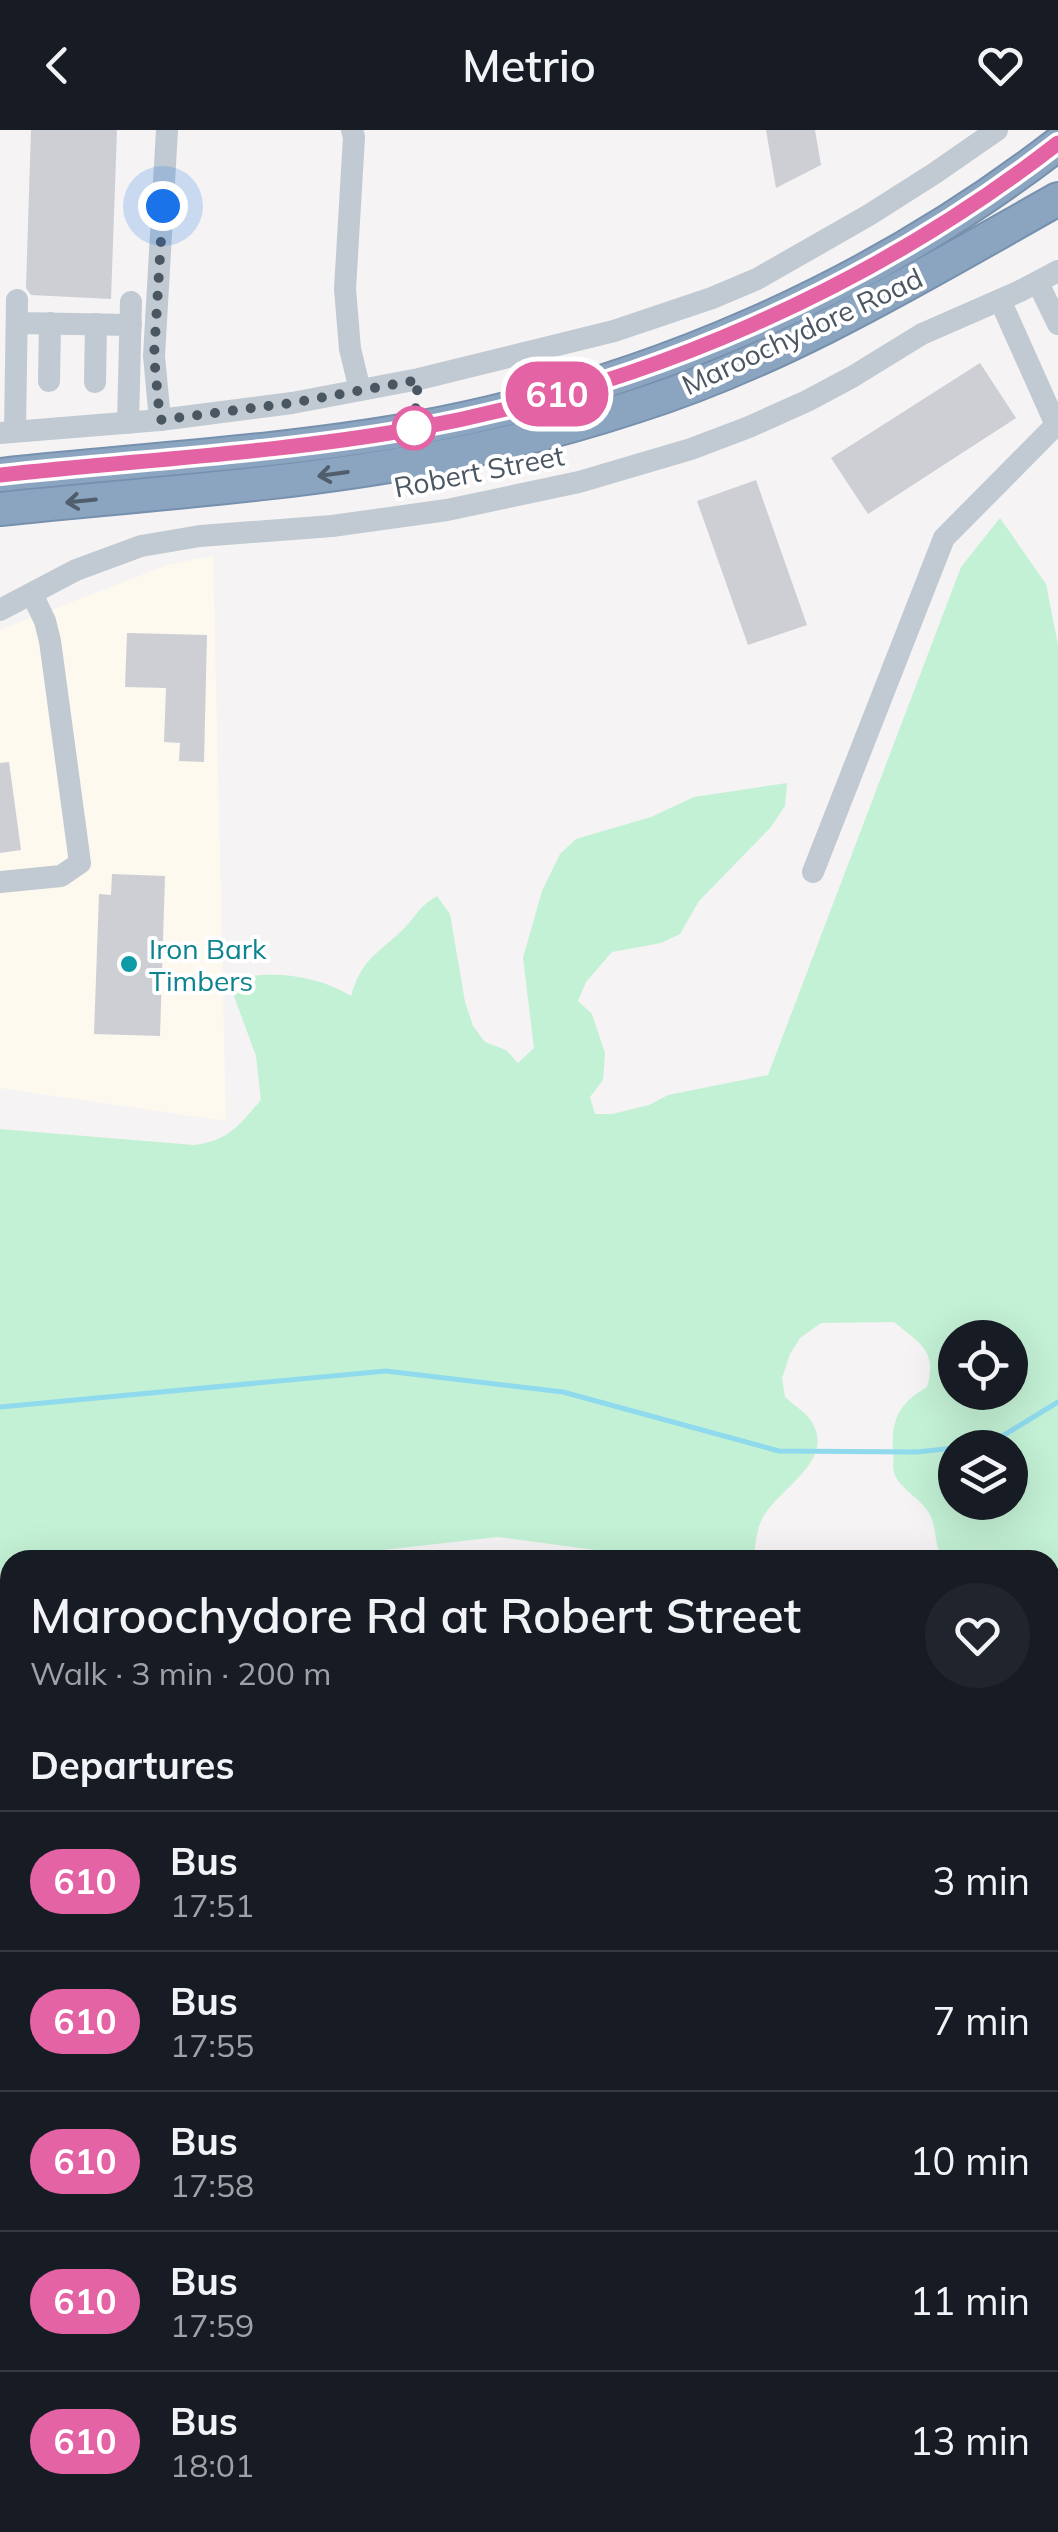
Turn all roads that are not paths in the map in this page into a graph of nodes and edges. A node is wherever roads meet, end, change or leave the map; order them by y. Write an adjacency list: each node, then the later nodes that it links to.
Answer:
1 (167, 130): 14 (street)
2 (352, 130): 13 (street)
3 (997, 130): 13 (street)
4 (1058, 144): 17 (highway, Maroochydore Road)
5 (1058, 198): 18 (highway, Maroochydore Road, one-way to 18)
6 (1048, 277): 7 (street, Robert Street); 10 (street)
7 (1000, 300): 19 (street, Robert Street); 21 (street)
8 (50, 323): 9 (street); 11 (street); 16 (street)
9 (96, 324): 12 (street); 15 (street)
10 (1058, 324)
11 (49, 382)
12 (95, 382)
13 (360, 390): 14 (street)
14 (160, 420): 15 (street)
15 (128, 422): 16 (street)
16 (7, 432)
17 (0, 475)
18 (0, 509)
19 (32, 594): 20 (street, Robert Street); 22 (street)
20 (0, 610)
21 (813, 872)
22 (0, 882)

